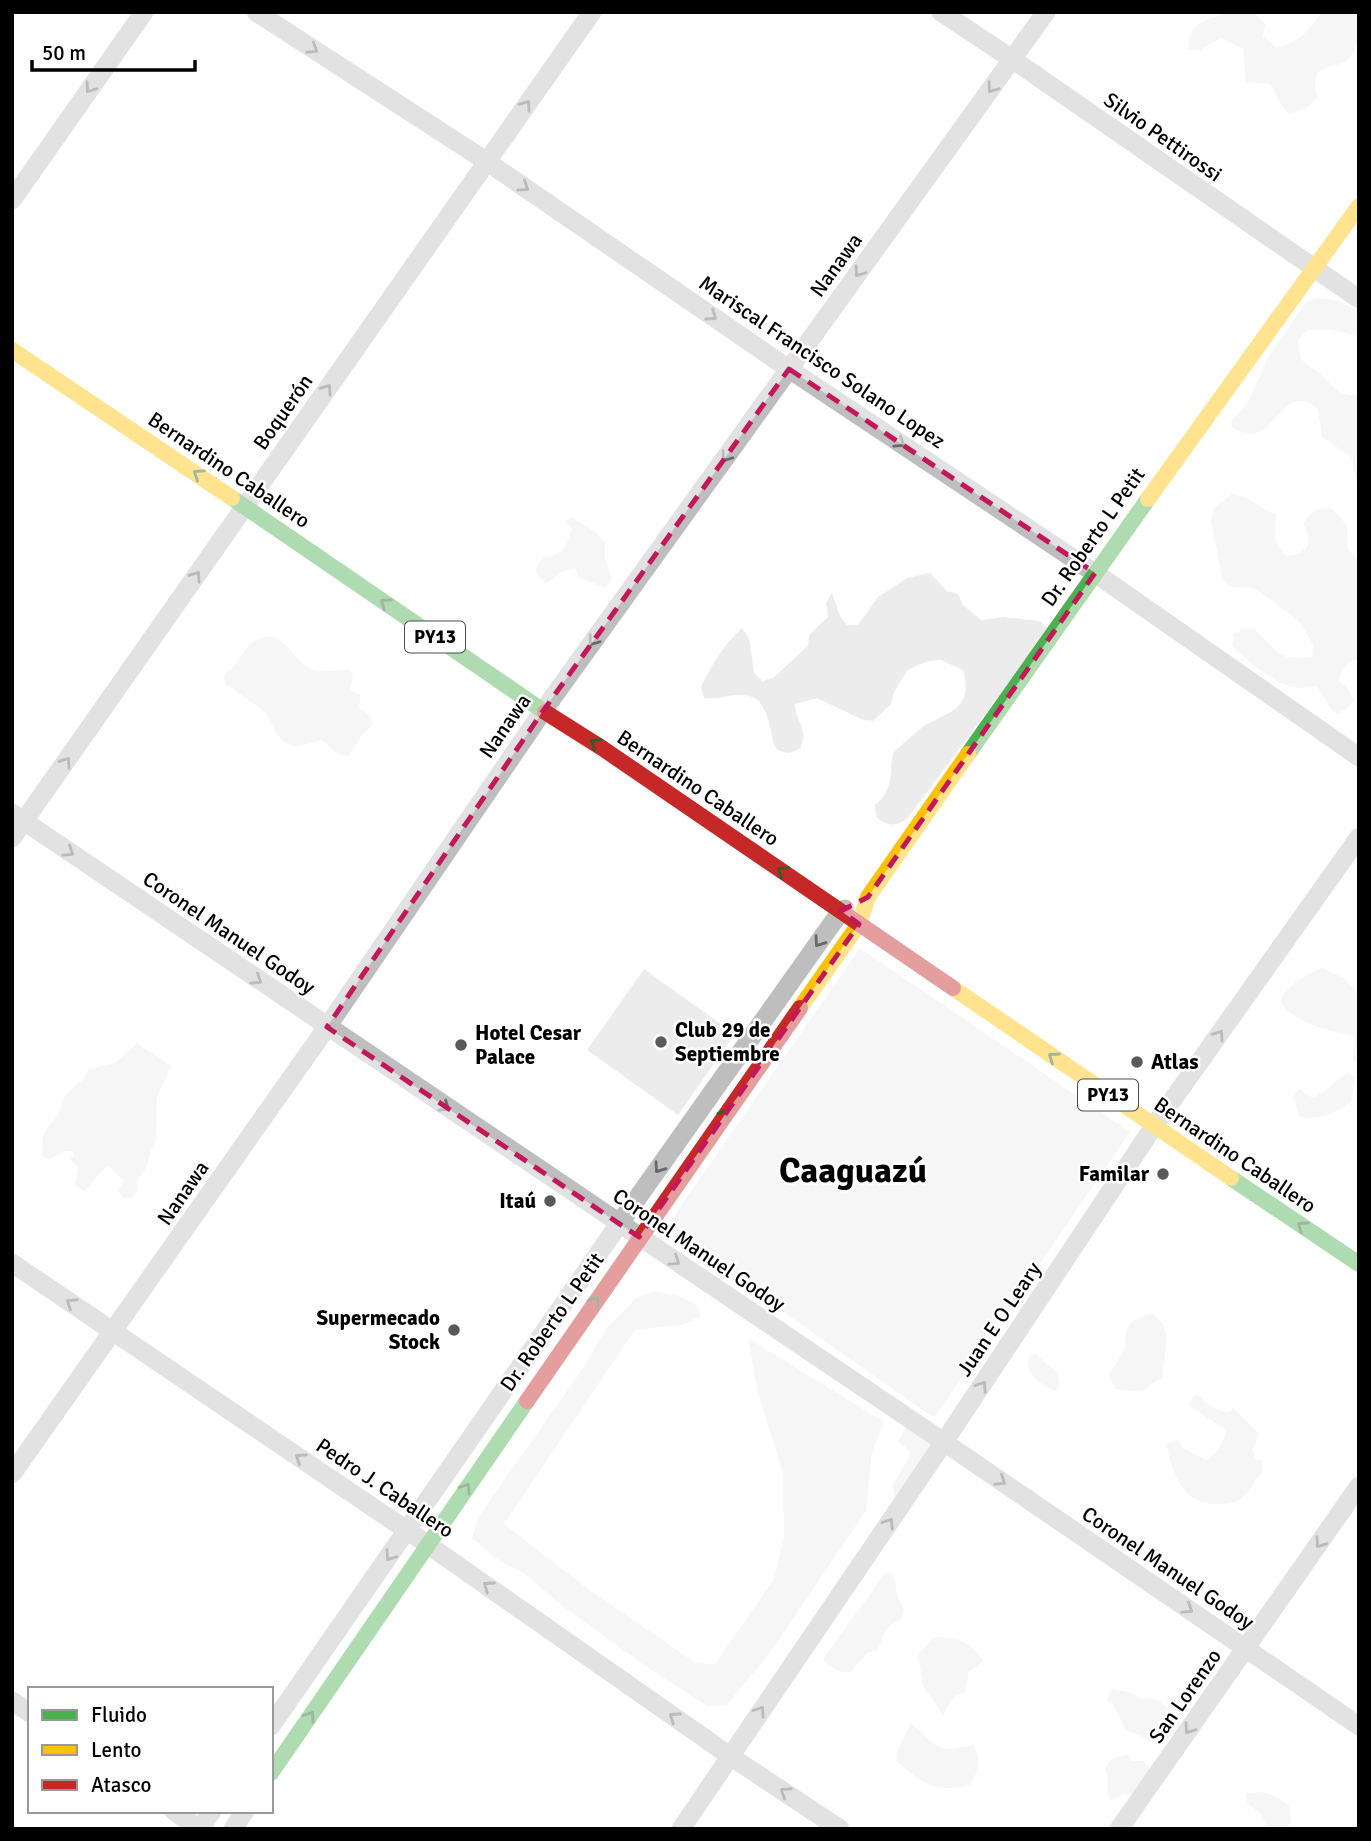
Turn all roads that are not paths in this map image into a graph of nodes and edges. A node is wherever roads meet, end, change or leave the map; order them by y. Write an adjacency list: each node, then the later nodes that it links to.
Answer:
1 (144, 12): 8 (street, one-way to 8)
2 (256, 12): 7 (street, Mariscal Francisco Solano Lopez, one-way to 7)
3 (592, 12): 7 (street, Boquerón, one-way to 3)
4 (941, 12): 6 (street, Silvio Pettirossi)
5 (1046, 12): 6 (street, Nanawa)
6 (1012, 59): 10 (street, Silvio Pettirossi); 13 (street, Nanawa, one-way to 13)
7 (486, 161): 13 (street, Mariscal Francisco Solano Lopez, one-way to 13); 14 (street, Boquerón, one-way to 7)
8 (12, 200)
9 (1359, 206): 10 (main road, Dr. Roberto L Petit)
10 (1313, 269): 11 (street, Silvio Pettirossi); 15 (main road, Dr. Roberto L Petit)
11 (1359, 299)
12 (12, 350): 14 (main road, Bernardino Caballero / PY13, one-way to 12)
13 (789, 369): 15 (street, Mariscal Francisco Solano Lopez, one-way to 15); 16 (street, Nanawa, one-way to 16)
14 (245, 506): 16 (main road, Bernardino Caballero / PY13, one-way to 14); 18 (street, Boquerón, one-way to 14)
15 (1095, 573): 17 (street, Mariscal Francisco Solano Lopez); 21 (main road, Dr. Roberto L Petit)
16 (543, 711): 22 (main road, Bernardino Caballero / PY13, one-way to 16); 24 (street, Nanawa)
17 (1359, 757)
18 (18, 817): 20 (street, Boquerón); 24 (street, Coronel Manuel Godoy, one-way to 24)
19 (1359, 837): 25 (street, Juan E O Leary, one-way to 19)
20 (12, 838)
21 (868, 897): 22 (street, Dr. Roberto L Petit); 23 (main road, Dr. Roberto L Petit)
22 (841, 911): 23 (main road, Bernardino Caballero / PY13); 26 (street, Dr. Roberto L Petit, one-way to 26)
23 (859, 924): 25 (main road, Bernardino Caballero / PY13, one-way to 23); 27 (main road, Dr. Roberto L Petit, one-way to 23)
24 (327, 1027): 26 (street, Coronel Manuel Godoy, one-way to 26); 30 (street, Nanawa)
25 (1154, 1126): 29 (main road, Bernardino Caballero / PY13, one-way to 25); 31 (street, Juan E O Leary, one-way to 25)
26 (619, 1224): 27 (street, Coronel Manuel Godoy); 34 (street, Dr. Roberto L Petit)
27 (639, 1237): 31 (street, Coronel Manuel Godoy, one-way to 31); 35 (main road, Dr. Roberto L Petit, one-way to 27)
28 (12, 1262): 30 (street, Pedro J. Caballero, one-way to 28)
29 (1359, 1264)
30 (113, 1332): 32 (street, Nanawa); 34 (street, Pedro J. Caballero, one-way to 30)
31 (944, 1443): 36 (street, Coronel Manuel Godoy, one-way to 36); 41 (street, Juan E O Leary, one-way to 31)
32 (12, 1474)
33 (1359, 1486): 36 (street, San Lorenzo, one-way to 36)
34 (407, 1531): 35 (street, Pedro J. Caballero); 39 (street, Dr. Roberto L Petit, one-way to 39)
35 (427, 1544): 41 (street, Pedro J. Caballero, one-way to 35); 42 (main road, Dr. Roberto L Petit, one-way to 35)
36 (1246, 1649): 40 (street, Coronel Manuel Godoy); 50 (street, San Lorenzo, one-way to 50)
37 (12, 1701): 38 (street)
38 (28, 1712)
39 (273, 1723)
40 (1359, 1726)
41 (730, 1756): 48 (street, Juan E O Leary); 49 (street, Pedro J. Caballero, one-way to 41)
42 (273, 1770)
43 (177, 1813): 46 (street)
44 (211, 1813): 46 (street)
45 (244, 1813): 47 (street)
46 (200, 1829)
47 (233, 1829)
48 (681, 1829)
49 (840, 1829)
50 (1119, 1829)

